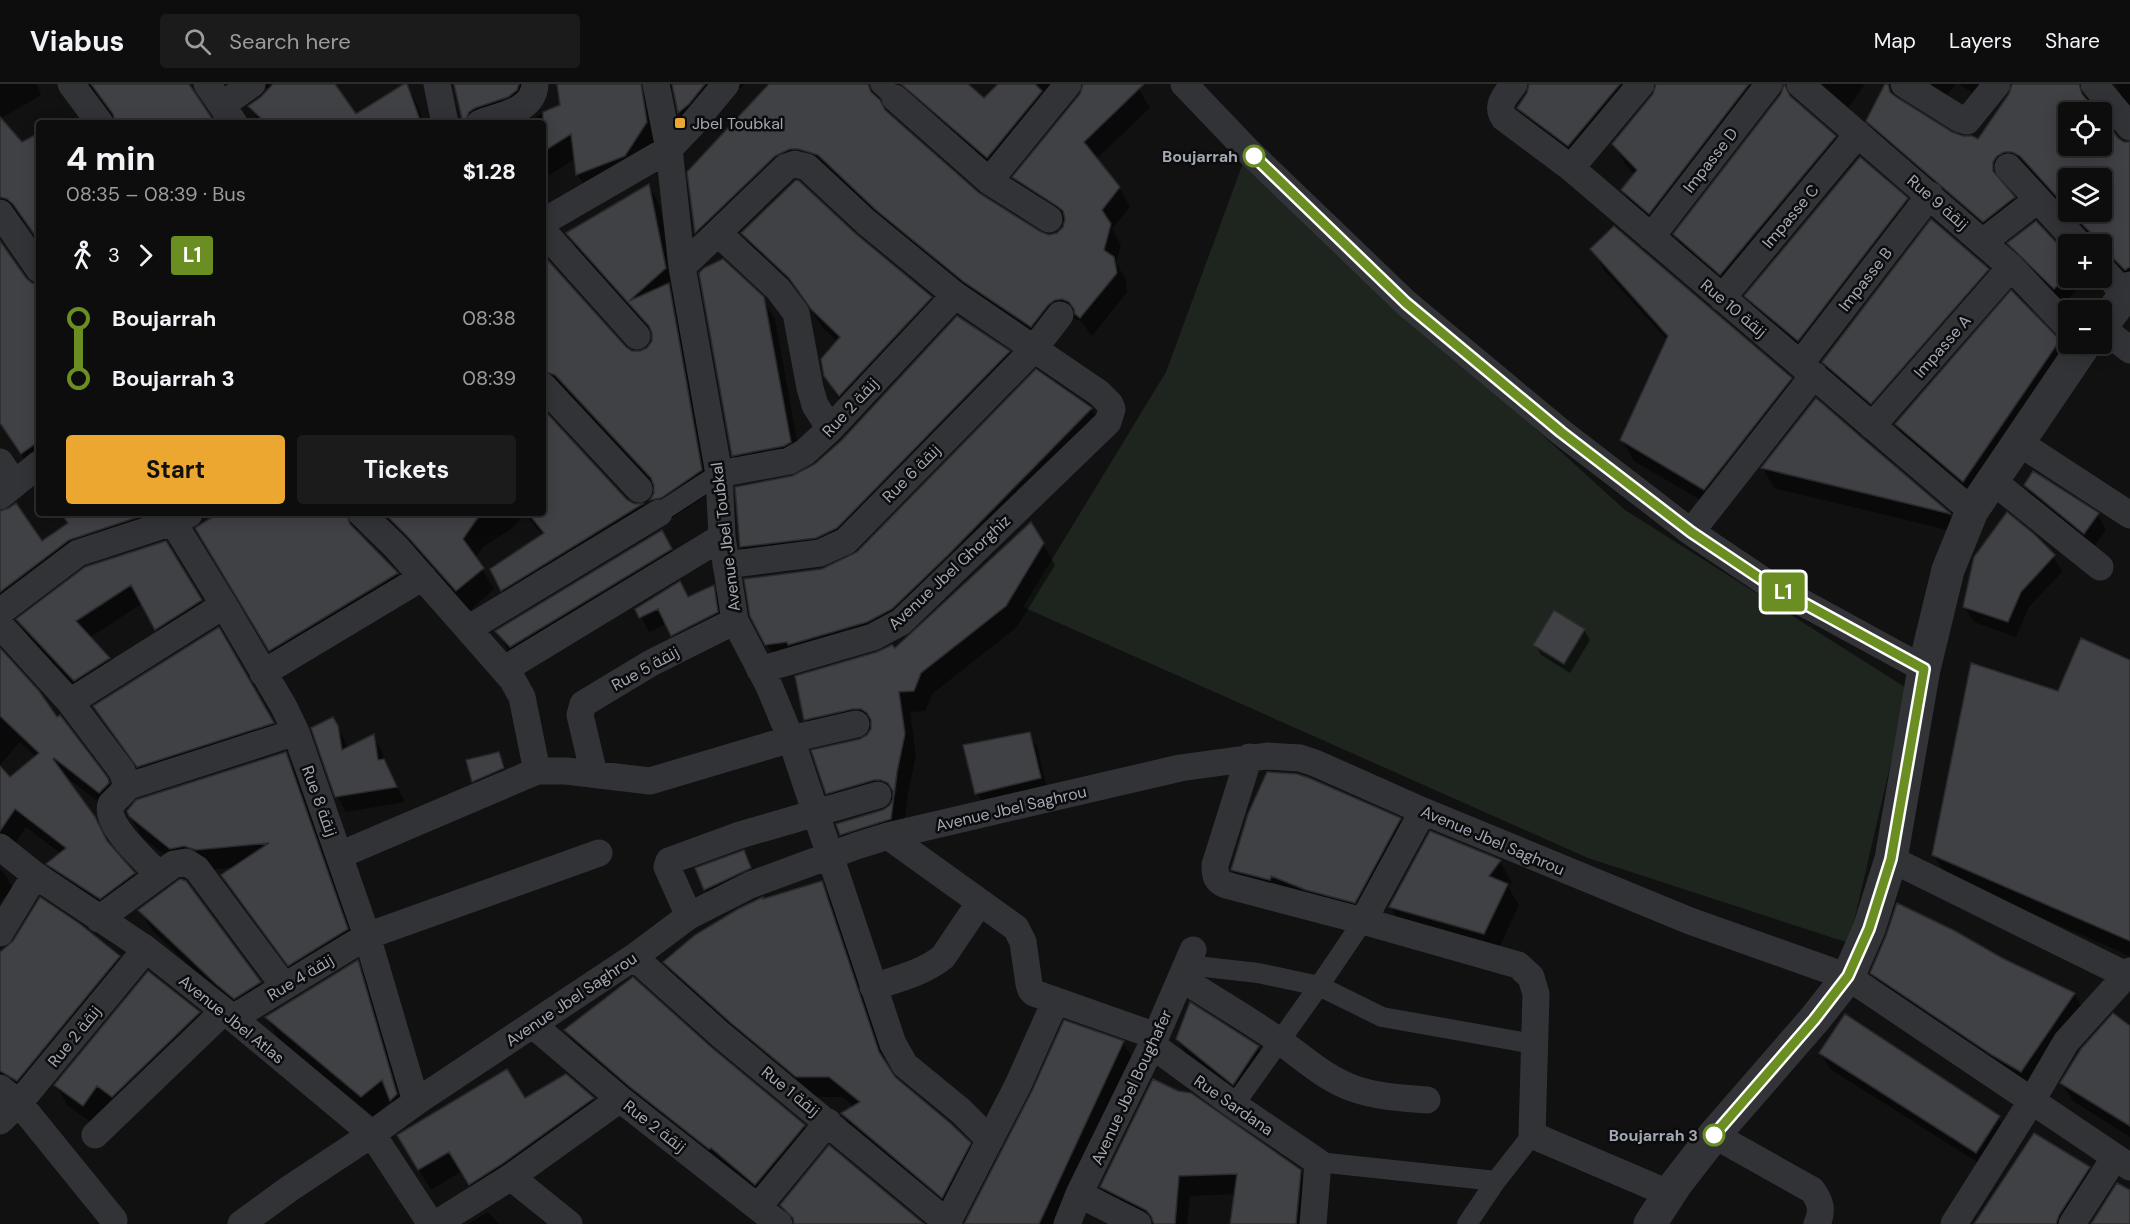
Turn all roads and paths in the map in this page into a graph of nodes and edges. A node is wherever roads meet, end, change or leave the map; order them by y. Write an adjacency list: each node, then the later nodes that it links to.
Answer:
1 (71, 84): 18 (street)
2 (252, 84): 17 (street)
3 (437, 84): 19 (street)
4 (536, 84): 20 (street)
5 (656, 84): 23 (street, Avenue Jbel Toubkal)
6 (726, 84): 23 (street)
7 (1641, 84): 25 (street)
8 (1769, 84): 35 (street, Impasse D)
9 (1800, 84): 22 (street, Rue 9 زنقة)
10 (1904, 84): 11 (street)
11 (1997, 84)
12 (2094, 84): 21 (street)
13 (1190, 86): 67 (street)
14 (1056, 88): 26 (street)
15 (888, 91): 26 (street)
16 (1507, 94): 25 (street, Rue 10 زنقة)
17 (221, 104)
18 (98, 120)
19 (444, 120)
20 (488, 120)
21 (2130, 127)
22 (1858, 134): 27 (street, Rue 9 زنقة); 43 (street, Impasse C)
23 (669, 149): 31 (street); 38 (street, Avenue Jbel Toubkal)
24 (2008, 167): 28 (street)
25 (1571, 168): 35 (street, Rue 10 زنقة)
26 (989, 181): 30 (street)
27 (1930, 195): 36 (street, Rue 9 زنقة); 52 (street, Impasse B)
28 (2037, 200): 34 (street); 36 (street)
29 (0, 213): 37 (street)
30 (1049, 219)
31 (546, 220)
32 (718, 233): 38 (street); 42 (street); 55 (street)
33 (546, 234): 48 (street)
34 (2069, 234)
35 (1651, 237): 43 (street, Rue 10 زنقة)
36 (1983, 243): 39 (street, Rue 9 زنقة)
37 (36, 265)
38 (682, 267): 58 (street, Avenue Jbel Toubkal)
39 (2011, 267): 46 (street, Rue 9 زنقة); 54 (street, Impasse A)
40 (2112, 277): 41 (street)
41 (2128, 291): 44 (street)
42 (955, 295): 49 (street); 55 (street, Rue 2 زنقة)
43 (1722, 298): 52 (street, Rue 10 زنقة)
44 (2112, 313)
45 (1060, 315): 49 (street, Rue 6 زنقة)
46 (2058, 316)
47 (2112, 335): 50 (street)
48 (637, 336)
49 (1033, 350): 69 (street, Rue 6 زنقة); 79 (street, Avenue Jbel Ghorghiz)
50 (2130, 350)
51 (2078, 354): 56 (street)
52 (1807, 370): 54 (street, Rue 10 زنقة); 67 (street, Impasse B)
53 (546, 389): 61 (street)
54 (1872, 426): 62 (street, Rue 10 زنقة)
55 (830, 429): 58 (street, Rue 2 زنقة)
56 (2018, 442): 60 (street); 63 (street)
57 (36, 466): 59 (street)
58 (719, 474): 64 (street); 68 (street, Avenue Jbel Toubkal)
59 (5, 481)
60 (1993, 481): 62 (street); 70 (street)
61 (639, 489)
62 (1972, 511): 78 (street)
63 (2129, 512)
64 (660, 513): 76 (street)
65 (364, 516): 71 (street)
66 (182, 518): 72 (street, Rue 8 زنقة); 73 (street)
67 (1691, 532): 78 (street)
68 (722, 537): 69 (street, Avenue Jbel Toubkal); 77 (street)
69 (726, 565): 74 (street, Avenue Jbel Toubkal)
70 (2100, 567)
71 (423, 578): 76 (street); 80 (street)
72 (224, 605): 80 (street, Rue 8 زنقة); 81 (street)
73 (0, 612)
74 (735, 621): 79 (street, Avenue Jbel Toubkal); 87 (street, Rue 5 زنقة)
75 (0, 625): 81 (street)
76 (468, 628): 77 (street)
77 (505, 669): 86 (street)
78 (1924, 669): 97 (street)
79 (760, 670): 84 (street, Avenue Jbel Toubkal)
80 (263, 673): 83 (street, Rue 8 زنقة)
81 (70, 702): 88 (street)
82 (856, 724): 84 (street)
83 (296, 732): 88 (street); 95 (street, Rue 8 زنقة)
84 (791, 739): 87 (street); 90 (street, Avenue Jbel Toubkal)
85 (1249, 758): 91 (street, Avenue Jbel Saghrou); 92 (street, Avenue Jbel Saghrou); 103 (street)
86 (537, 771): 87 (street); 95 (street)
87 (594, 774)
88 (126, 787): 99 (street)
89 (878, 795): 90 (street)
90 (816, 812): 96 (street, Avenue Jbel Toubkal); 101 (street)
91 (1423, 812): 103 (street); 110 (street, Avenue Jbel Saghrou)
92 (888, 836): 96 (street, Avenue Jbel Saghrou); 100 (street, Rue Sardana)
93 (0, 847): 98 (street, Avenue Jbel Atlas)
94 (599, 853): 105 (street, Rue 4 زنقة)
95 (340, 855): 105 (street, Rue 8 زنقة)
96 (831, 855): 101 (street, Avenue Jbel Saghrou); 113 (street, Avenue Jbel Toubkal)
97 (1891, 859): 109 (street); 110 (street)
98 (35, 875): 102 (street, Avenue Jbel Atlas); 104 (street)
99 (159, 875): 102 (street); 111 (street)
100 (980, 902): 113 (street); 114 (street, Rue Sardana)
101 (689, 916): 107 (street, Avenue Jbel Saghrou)
102 (99, 919): 106 (street, Avenue Jbel Atlas)
103 (1363, 921): 112 (street); 119 (street)
104 (0, 933)
105 (367, 936): 111 (street, Rue 4 زنقة); 122 (street, Rue 8 زنقة)
106 (146, 949): 115 (street, Avenue Jbel Atlas); 124 (street, Rue 2 زنقة)
107 (634, 957): 116 (street, Avenue Jbel Saghrou); 126 (street, Rue 1 زنقة)
108 (1187, 964): 112 (street); 117 (street, Avenue Jbel Boughafer); 118 (street)
109 (2129, 975): 123 (street)
110 (1848, 976): 123 (street, Avenue Jbel Saghrou); 130 (street)
111 (285, 986): 115 (street, Rue 4 زنقة)
112 (1319, 986): 118 (street); 119 (street)
113 (873, 987): 131 (street, Avenue Jbel Toubkal)
114 (1055, 1002): 117 (street, Rue Sardana); 131 (street)
115 (228, 1014): 127 (street, Avenue Jbel Atlas); 128 (street, Rue 4 زنقة)
116 (533, 1025): 120 (street, Rue 2 زنقة); 122 (street, Avenue Jbel Saghrou)
117 (1154, 1040): 125 (street, Rue Sardana); 136 (street, Avenue Jbel Boughafer)
118 (1280, 1041): 121 (street); 125 (street)
119 (1534, 1044): 129 (street)
120 (620, 1099): 134 (street); 138 (street, Rue 2 زنقة)
121 (1427, 1100)
122 (416, 1102): 127 (street, Avenue Jbel Saghrou)
123 (2031, 1102): 133 (street, Avenue Jbel Saghrou); 152 (street)
124 (6, 1104): 139 (street)
125 (1234, 1105): 132 (street, Rue Sardana)
126 (828, 1122): 138 (street); 140 (street, Rue 1 زنقة)
127 (372, 1134): 141 (street, Avenue Jbel Saghrou); 142 (street, Avenue Jbel Atlas)
128 (95, 1135)
129 (1532, 1135): 135 (street); 137 (street)
130 (1714, 1135): 137 (street); 151 (street)
131 (990, 1140): 140 (street)
132 (1318, 1162): 135 (street); 148 (street)
133 (2122, 1162): 153 (street)
134 (512, 1177): 143 (street); 144 (street)
135 (1496, 1181): 149 (street)
136 (1079, 1194): 146 (street, Avenue Jbel Boughafer); 147 (street)
137 (1670, 1194): 150 (street)
138 (758, 1207): 145 (street, Rue 2 زنقة)
139 (114, 1220)
140 (948, 1223)
141 (241, 1224)
142 (431, 1224)
143 (436, 1224)
144 (568, 1224)
145 (779, 1224)
146 (1067, 1224)
147 (1138, 1224)
148 (1313, 1224)
149 (1467, 1224)
150 (1650, 1224)
151 (1817, 1224)
152 (1954, 1224)
153 (2072, 1224)

